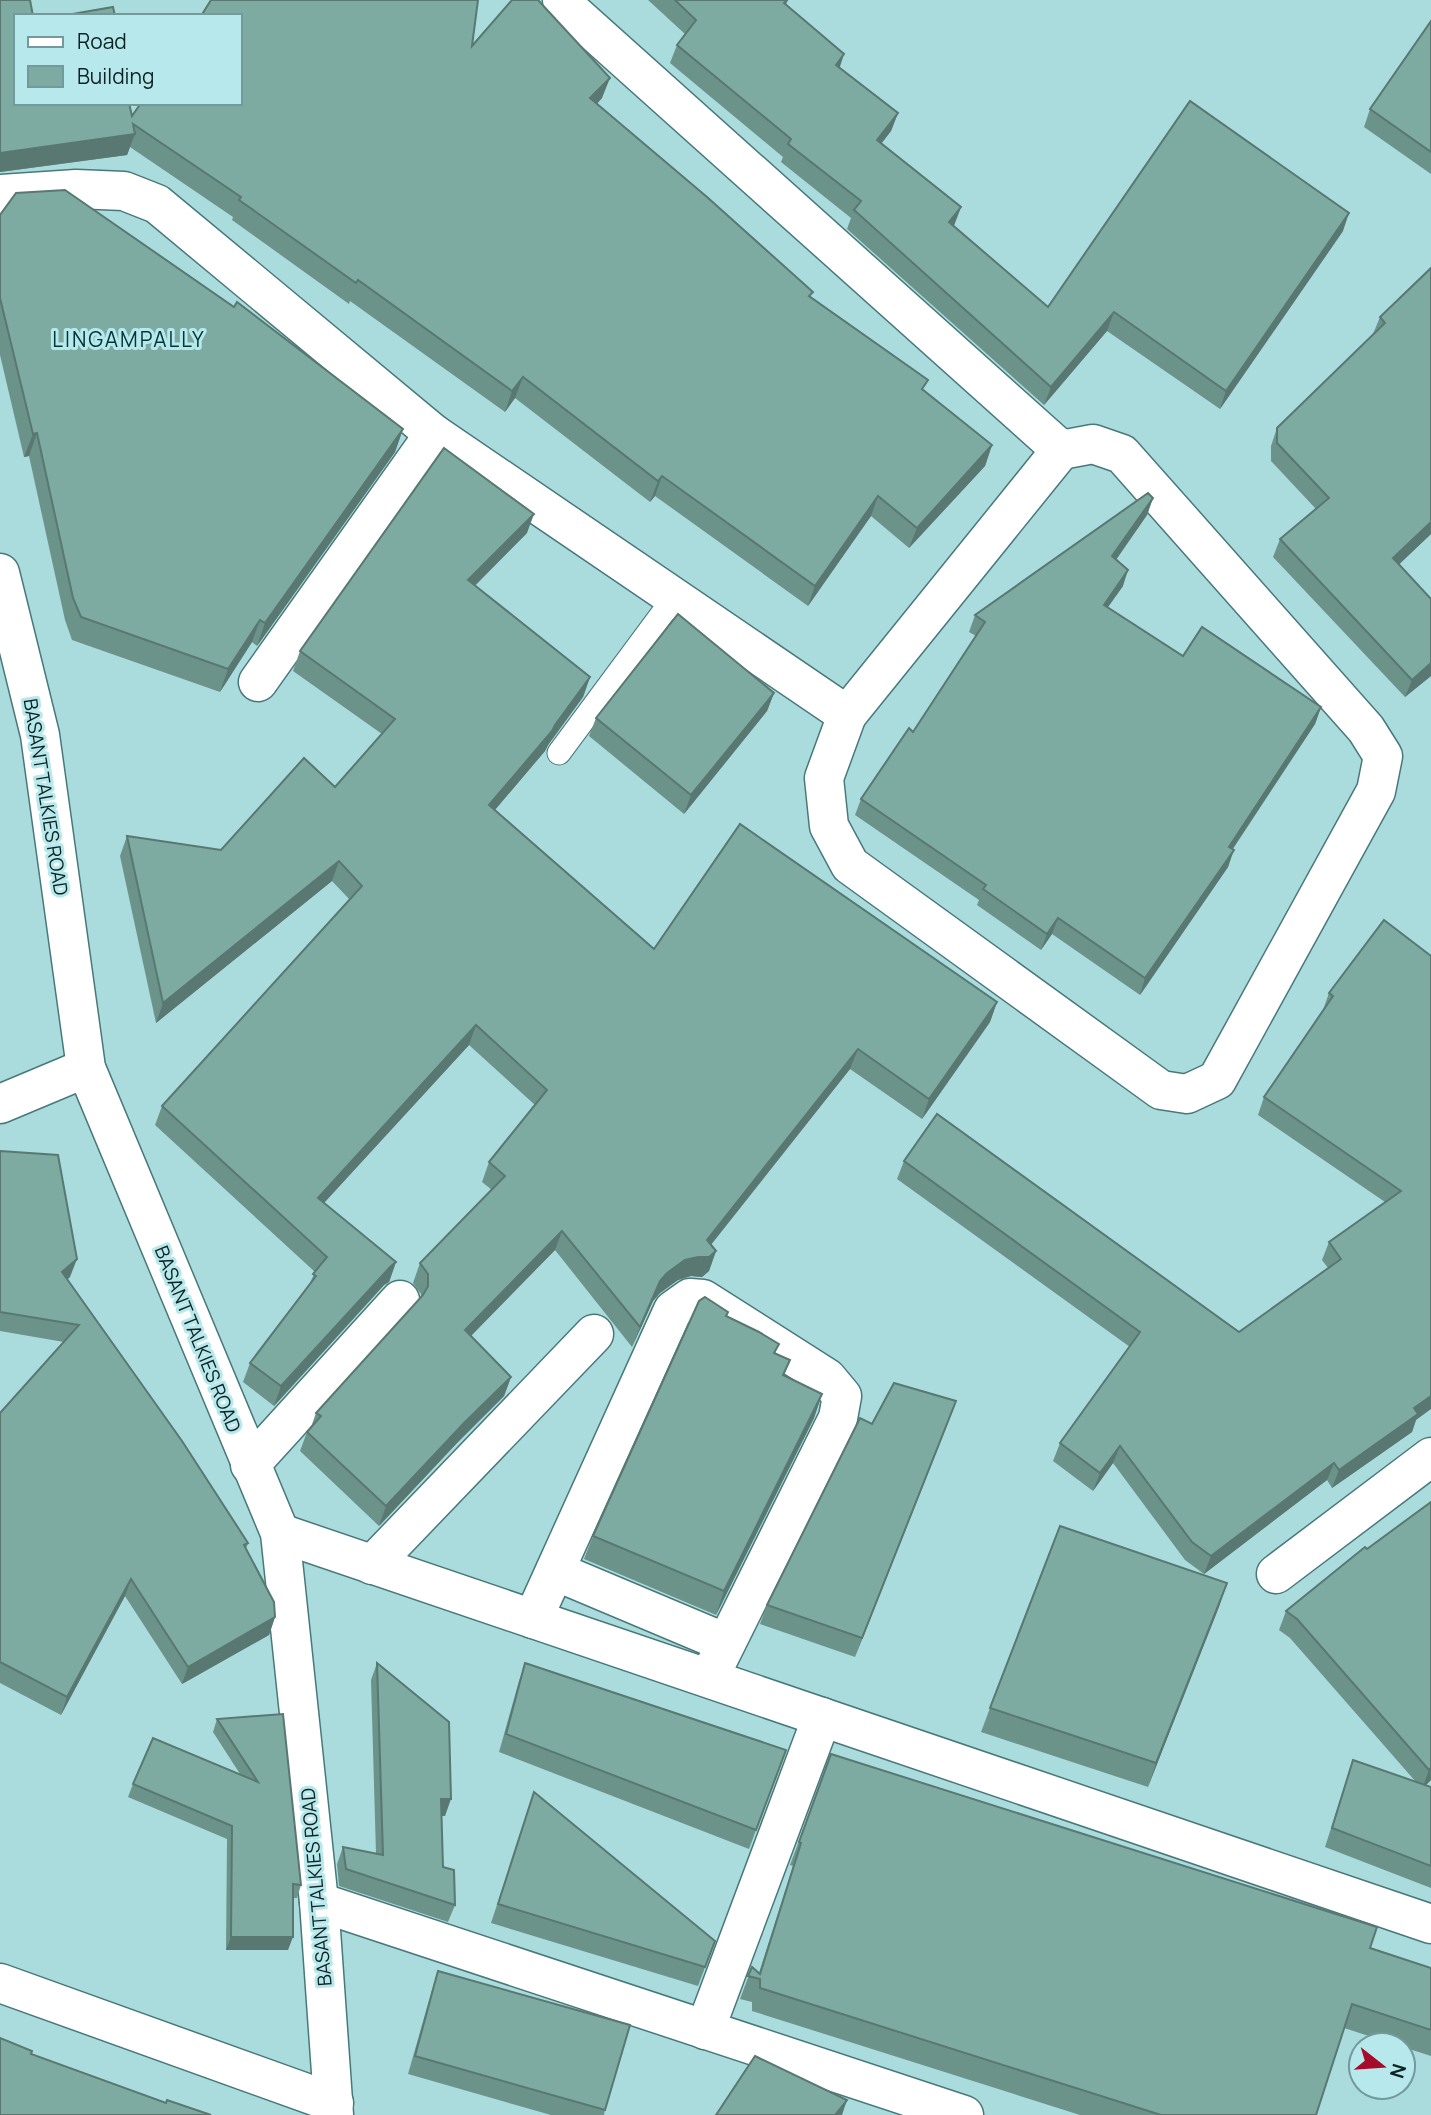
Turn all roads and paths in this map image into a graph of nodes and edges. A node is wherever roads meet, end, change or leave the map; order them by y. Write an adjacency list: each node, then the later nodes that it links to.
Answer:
1 (562, 0): 4 (street)
2 (0, 194): 3 (street)
3 (434, 434): 6 (street); 7 (street)
4 (1060, 450): 8 (street); 8 (street)
5 (0, 573): 10 (street, BASANT TALKIES ROAD)
6 (674, 598): 8 (street); 9 (lane)
7 (258, 682)
8 (847, 715)
9 (559, 753)
10 (86, 1068): 11 (street); 15 (street, BASANT TALKIES ROAD)
11 (0, 1104)
12 (400, 1300): 15 (street)
13 (594, 1334): 17 (street)
14 (1431, 1457): 19 (street)
15 (250, 1465): 16 (street, BASANT TALKIES ROAD)
16 (280, 1533): 17 (street); 24 (street, BASANT TALKIES ROAD)
17 (372, 1565): 20 (street)
18 (555, 1571): 20 (street); 21 (street); 21 (street)
19 (1276, 1574)
20 (533, 1619): 22 (street)
21 (726, 1643): 22 (street)
22 (709, 1678): 23 (street)
23 (822, 1717): 25 (street); 27 (street)
24 (319, 1902): 27 (street); 28 (street, BASANT TALKIES ROAD)
25 (1431, 1924)
26 (0, 1983): 28 (street)
27 (705, 2030): 29 (street)
28 (334, 2109)
29 (964, 2115)

